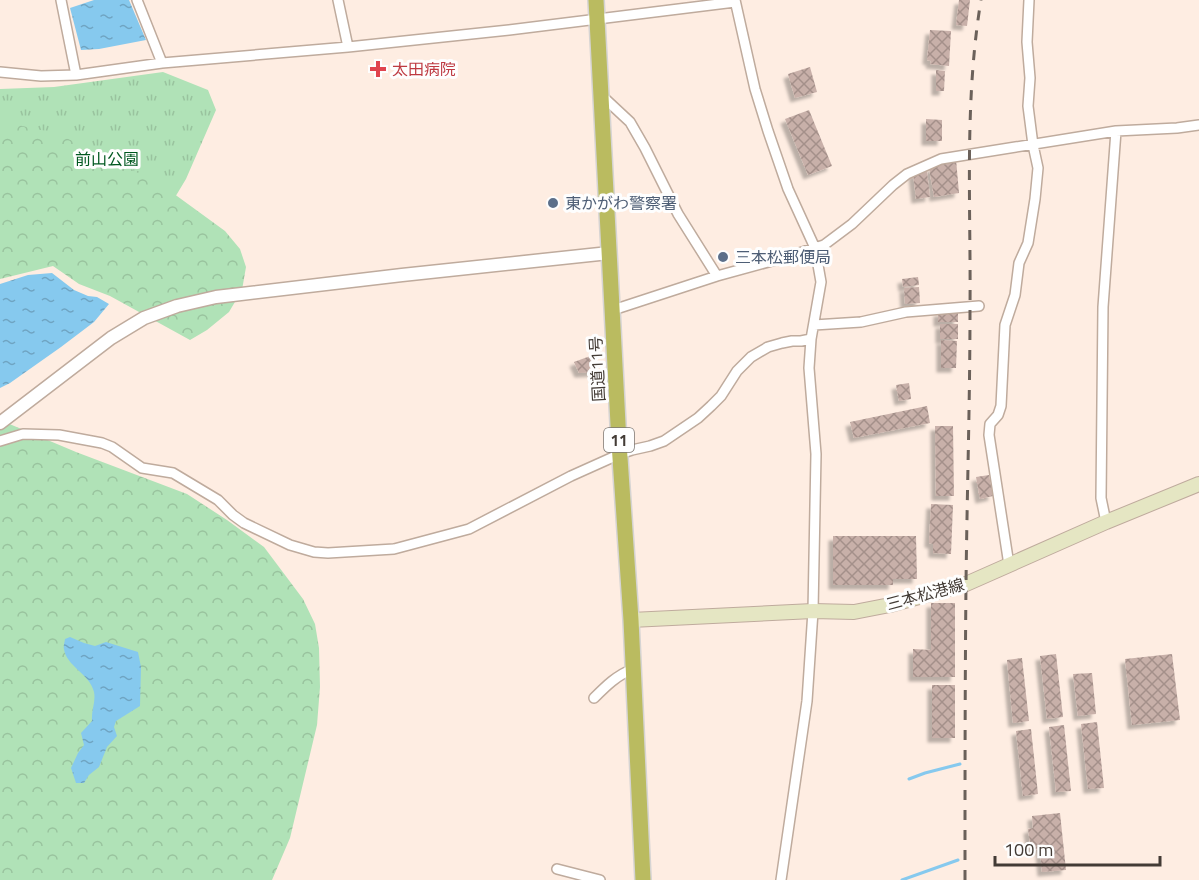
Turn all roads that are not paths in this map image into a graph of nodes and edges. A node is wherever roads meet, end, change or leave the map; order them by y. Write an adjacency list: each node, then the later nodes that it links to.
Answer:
1 (61, 0): 11 (street)
2 (137, 0): 9 (street)
3 (339, 0): 8 (street)
4 (596, 0): 7 (highway, 国道11号 / 11)
5 (1029, 0): 15 (street)
6 (735, 1): 7 (street); 16 (street)
7 (597, 19): 8 (street); 12 (highway, 国道11号 / 11)
8 (348, 47): 9 (street)
9 (162, 63): 11 (street)
10 (0, 72): 11 (street)
11 (76, 75)
12 (601, 95): 17 (highway, 国道11号 / 11); 18 (street)
13 (1199, 125): 14 (street)
14 (1116, 131): 15 (street); 27 (street)
15 (1033, 144): 16 (street); 28 (street)
16 (815, 248): 18 (street); 21 (street)
17 (609, 253): 20 (highway, 国道11号 / 11); 23 (street)
18 (717, 276): 20 (street)
19 (980, 306): 21 (street)
20 (613, 310): 25 (highway, 国道11号 / 11)
21 (814, 325): 22 (street)
22 (811, 339): 25 (street); 29 (street)
23 (0, 423)
24 (0, 441): 25 (street)
25 (620, 454): 30 (highway, 国道11号 / 11)
26 (1199, 484): 27 (main road, 三本松港線)
27 (1106, 522): 28 (main road, 三本松港線)
28 (1009, 565): 29 (main road, 三本松港線)
29 (813, 611): 30 (main road, 三本松港線); 36 (street)
30 (631, 620): 31 (highway, 国道11号 / 11)
31 (633, 669): 32 (street); 35 (highway, 国道11号 / 11)
32 (594, 698)
33 (557, 869): 34 (street)
34 (600, 880)
35 (643, 880)
36 (781, 880)

